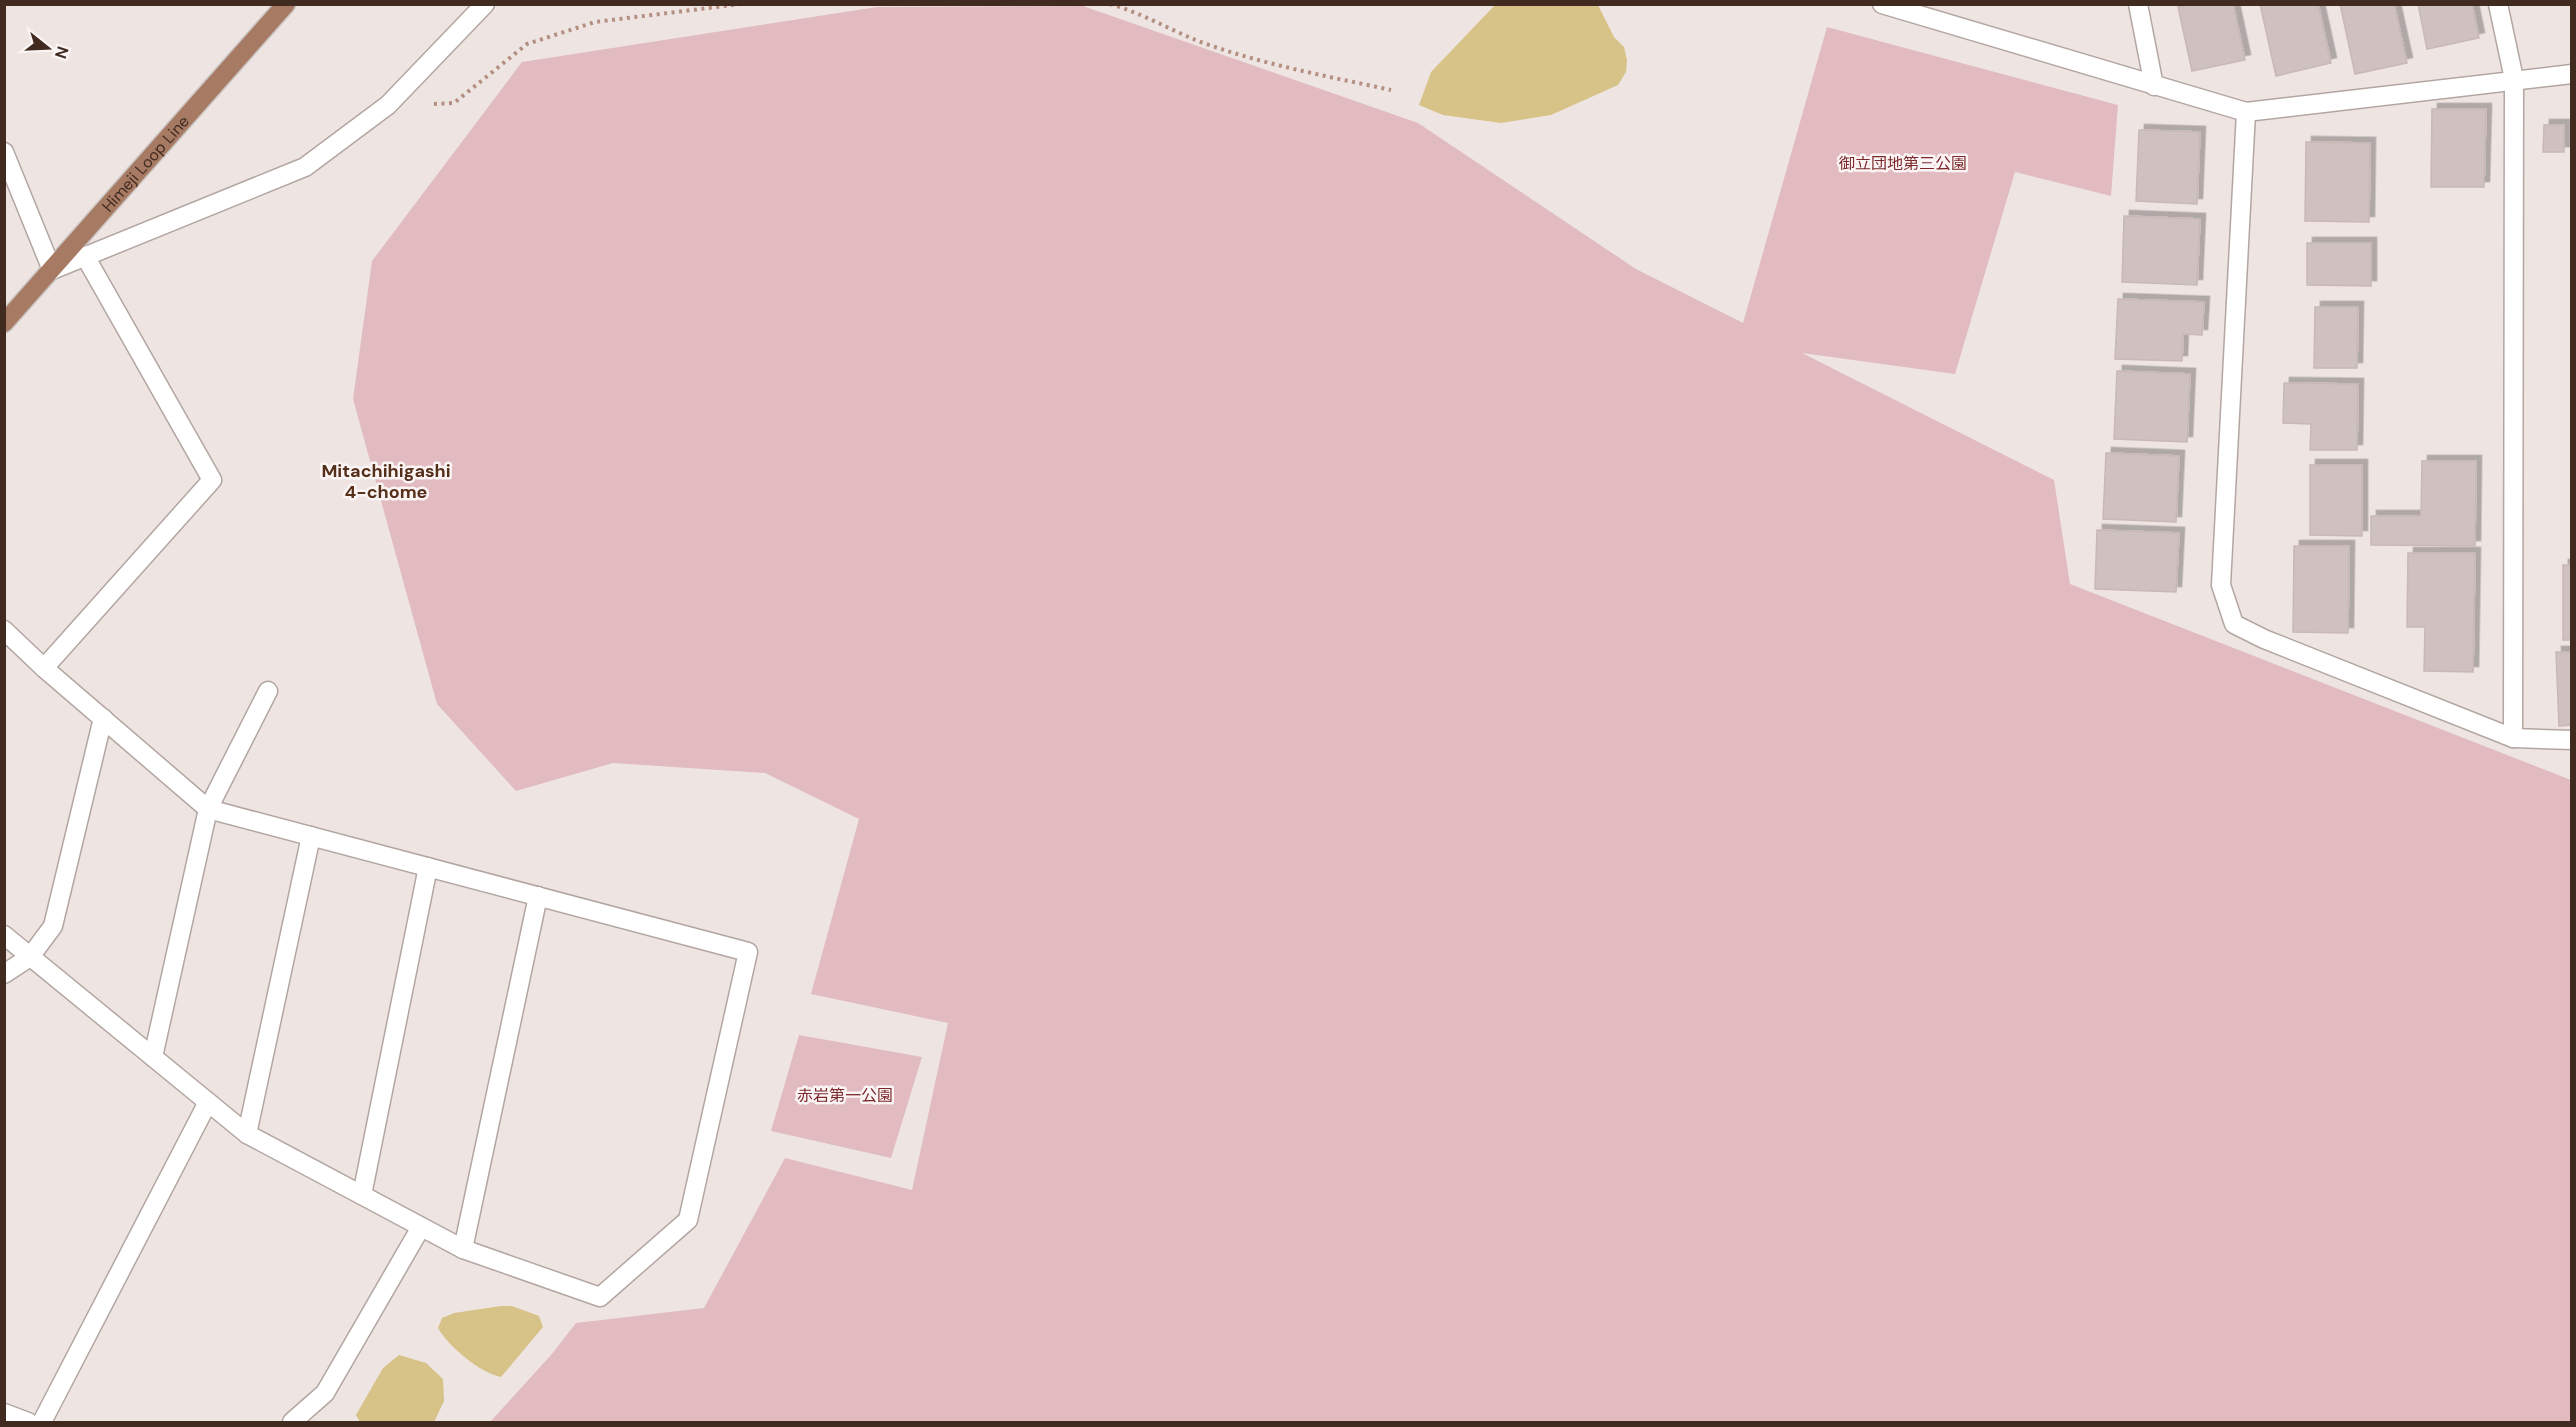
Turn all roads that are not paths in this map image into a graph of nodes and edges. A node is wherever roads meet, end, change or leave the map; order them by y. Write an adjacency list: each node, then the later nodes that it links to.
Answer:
1 (286, 4): 12 (main road, Himeji Loop Line)
2 (485, 4): 11 (street)
3 (1882, 4): 8 (street)
4 (2138, 4): 8 (street)
5 (2498, 4): 7 (street)
6 (2571, 74): 7 (street)
7 (2514, 79): 9 (street); 18 (street)
8 (2154, 86): 9 (street)
9 (2246, 112): 18 (street)
10 (4, 152): 12 (street)
11 (85, 256): 12 (street); 15 (street)
12 (52, 270): 13 (main road, Himeji Loop Line)
13 (4, 323)
14 (4, 630): 15 (street)
15 (44, 668): 17 (street)
16 (268, 691): 20 (street)
17 (103, 718): 20 (street); 25 (street)
18 (2513, 738): 19 (street)
19 (2571, 740)
20 (208, 809): 21 (street); 27 (street)
21 (311, 836): 22 (street); 29 (street)
22 (428, 867): 23 (street); 30 (street)
23 (538, 896): 32 (street); 32 (street)
24 (4, 935): 25 (street)
25 (30, 957): 26 (street); 27 (street)
26 (4, 974)
27 (153, 1058): 28 (street)
28 (208, 1102): 29 (street); 35 (street)
29 (247, 1134): 30 (street)
30 (362, 1195): 31 (street)
31 (422, 1227): 32 (street); 36 (street)
32 (463, 1249)
33 (4, 1413): 34 (street)
34 (28, 1422)
35 (42, 1422)
36 (292, 1422)

